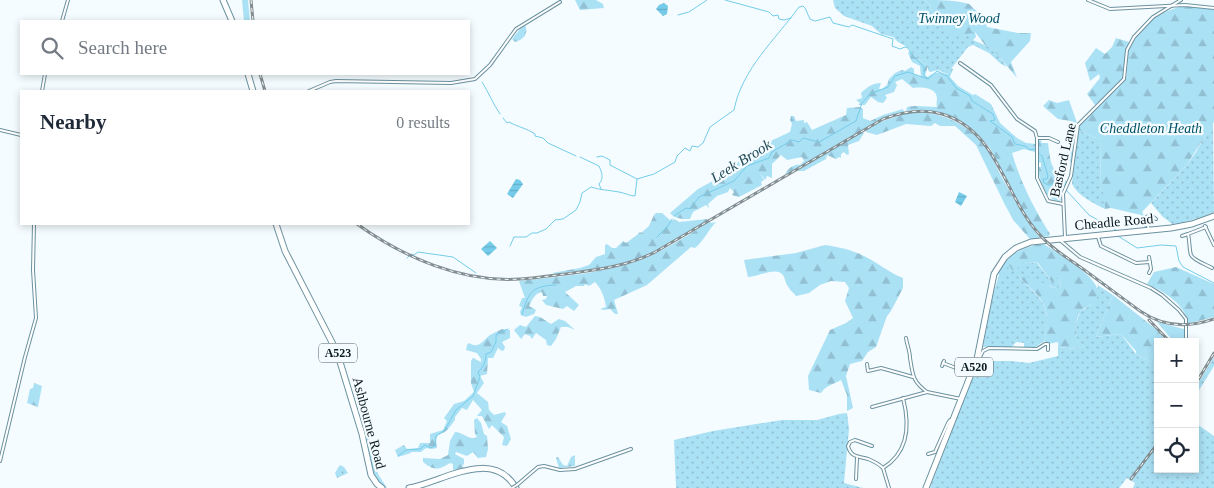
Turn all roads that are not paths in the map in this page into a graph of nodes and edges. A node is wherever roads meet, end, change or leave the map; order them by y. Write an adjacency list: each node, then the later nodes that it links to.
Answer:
1 (68, 0): 8 (street)
2 (223, 0): 9 (highway)
3 (1088, 0): 6 (street)
4 (1181, 0): 6 (street, Basford Lane)
5 (560, 2): 15 (street)
6 (1173, 5): 7 (street); 20 (street, Basford Lane)
7 (1214, 8)
8 (62, 20)
9 (232, 20)
10 (960, 63): 18 (street)
11 (45, 75): 13 (street)
12 (248, 75): 14 (highway)
13 (42, 90)
14 (253, 90)
15 (311, 90)
16 (0, 130): 17 (street)
17 (20, 134)
18 (1037, 138): 19 (street); 20 (street)
19 (1058, 142)
20 (1063, 204): 29 (street, Basford Lane)
21 (1214, 216): 25 (highway, Cheadle Road / A520)
22 (1156, 218): 25 (street)
23 (34, 225): 52 (street)
24 (276, 225): 56 (highway, Ashbourne Road / A523)
25 (1149, 230): 26 (highway, Cheadle Road / A520)
26 (1098, 234): 29 (highway, Cheadle Road / A520); 32 (street)
27 (1188, 234): 28 (street); 30 (street); 33 (street)
28 (1182, 236)
29 (1063, 238): 36 (street); 38 (highway, Cheadle Road / A520)
30 (1214, 245)
31 (1150, 257): 32 (street)
32 (1150, 262): 34 (street)
33 (1214, 267)
34 (1149, 274)
35 (906, 338): 42 (street)
36 (1186, 338)
37 (1048, 350): 38 (street)
38 (977, 359): 41 (highway, A520)
39 (943, 363): 41 (street)
40 (867, 364): 42 (street)
41 (971, 374): 45 (highway, A520)
42 (913, 377): 43 (street)
43 (927, 392): 44 (street); 45 (street)
44 (903, 398): 46 (street); 53 (street)
45 (961, 399): 47 (highway, A520)
46 (872, 407)
47 (952, 421): 50 (street); 60 (highway, A520)
48 (872, 446): 51 (street)
49 (632, 449): 55 (street)
50 (928, 454)
51 (857, 458): 53 (street); 54 (street)
52 (0, 461)
53 (883, 468): 59 (street)
54 (856, 479)
55 (517, 486): 57 (highway); 58 (street, bridge)
56 (382, 488)
57 (409, 488)
58 (512, 488)
59 (889, 488)
60 (926, 488)

